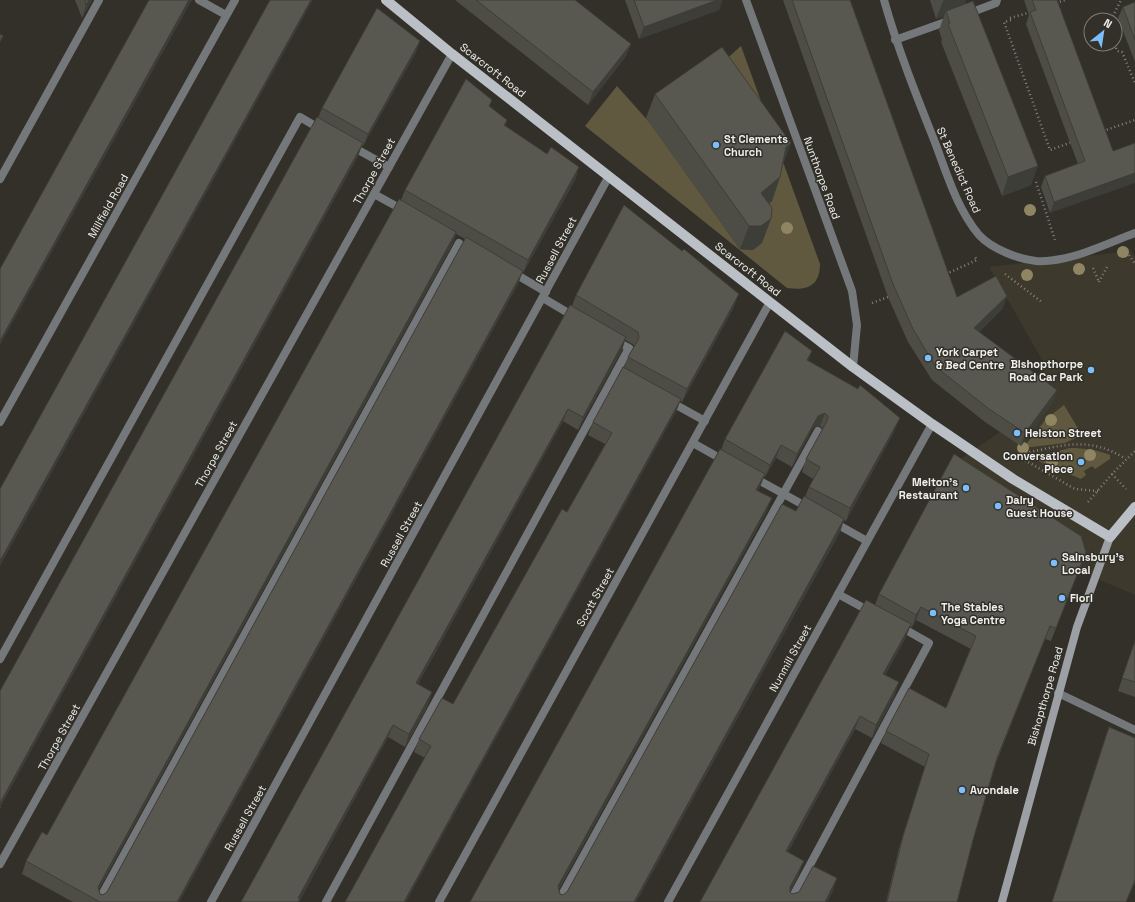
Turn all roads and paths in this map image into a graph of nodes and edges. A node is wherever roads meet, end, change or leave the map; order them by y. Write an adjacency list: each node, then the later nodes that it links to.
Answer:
1 (99, 0): 26 (street)
2 (199, 0): 13 (street)
3 (235, 0): 13 (street, Millfield Road)
4 (386, 0): 17 (main road, Scarcroft Road)
5 (746, 0): 40 (street, Nunthorpe Road)
6 (884, 0): 15 (street, St Benedict Road)
7 (1065, 0): 10 (path)
8 (1121, 0): 12 (path)
9 (996, 2): 14 (path); 15 (street)
10 (1052, 5)
11 (1038, 10): 14 (path)
12 (1115, 12)
13 (226, 15): 45 (street, Millfield Road)
14 (1011, 20): 22 (path)
15 (895, 40): 33 (street, St Benedict Road)
16 (1122, 52): 18 (path)
17 (452, 54): 24 (street, Thorpe Street); 25 (main road, Scarcroft Road)
18 (1135, 83)
19 (1135, 120): 20 (path)
20 (1100, 132)
21 (332, 136): 66 (street)
22 (1078, 140)
23 (346, 143): 24 (street)
24 (389, 167): 28 (street, Thorpe Street)
25 (609, 176): 36 (street, Russell Street); 37 (main road, Scarcroft Road)
26 (0, 178)
27 (1036, 182): 33 (path)
28 (374, 194): 29 (street); 69 (street, Thorpe Street)
29 (413, 216)
30 (1135, 233): 33 (street, St Benedict Road)
31 (459, 243): 70 (street)
32 (973, 254): 35 (path)
33 (1061, 259)
34 (506, 269): 36 (street)
35 (940, 277)
36 (545, 295): 38 (street); 71 (street, Russell Street)
37 (770, 302): 40 (main road, Scarcroft Road); 44 (street, Scott Street)
38 (583, 322)
39 (609, 337): 41 (street)
40 (853, 367): 46 (main road, Scarcroft Road)
41 (616, 372): 42 (street); 72 (street)
42 (630, 380)
43 (664, 398): 44 (street)
44 (705, 421): 48 (street, Scott Street)
45 (0, 422)
46 (932, 424): 59 (main road, Scarcroft Road); 62 (street, Nunmill Street)
47 (818, 431): 55 (street)
48 (693, 442): 51 (street); 73 (street, Scott Street)
49 (1135, 451): 50 (path)
50 (1126, 459): 53 (path); 54 (path)
51 (734, 466)
52 (748, 474): 55 (street)
53 (1112, 474): 54 (path); 56 (path)
54 (1098, 491): 59 (path)
55 (782, 493): 58 (street); 74 (street)
56 (1130, 493)
57 (1135, 507): 61 (main road, Bishopthorpe Road)
58 (815, 512)
59 (1075, 518): 61 (main road, Scarcroft Road)
60 (828, 519): 62 (street)
61 (1110, 537): 67 (street, Bishopthorpe Road)
62 (867, 542): 63 (street, Nunmill Street)
63 (838, 594): 64 (street); 75 (street, Nunmill Street)
64 (880, 616)
65 (894, 624): 76 (street)
66 (0, 659)
67 (1058, 694): 68 (street); 77 (street, Bishopthorpe Road)
68 (1135, 730)
69 (0, 864)
70 (98, 902)
71 (211, 902)
72 (326, 902)
73 (439, 902)
74 (558, 902)
75 (668, 902)
76 (790, 902)
77 (1002, 902)

